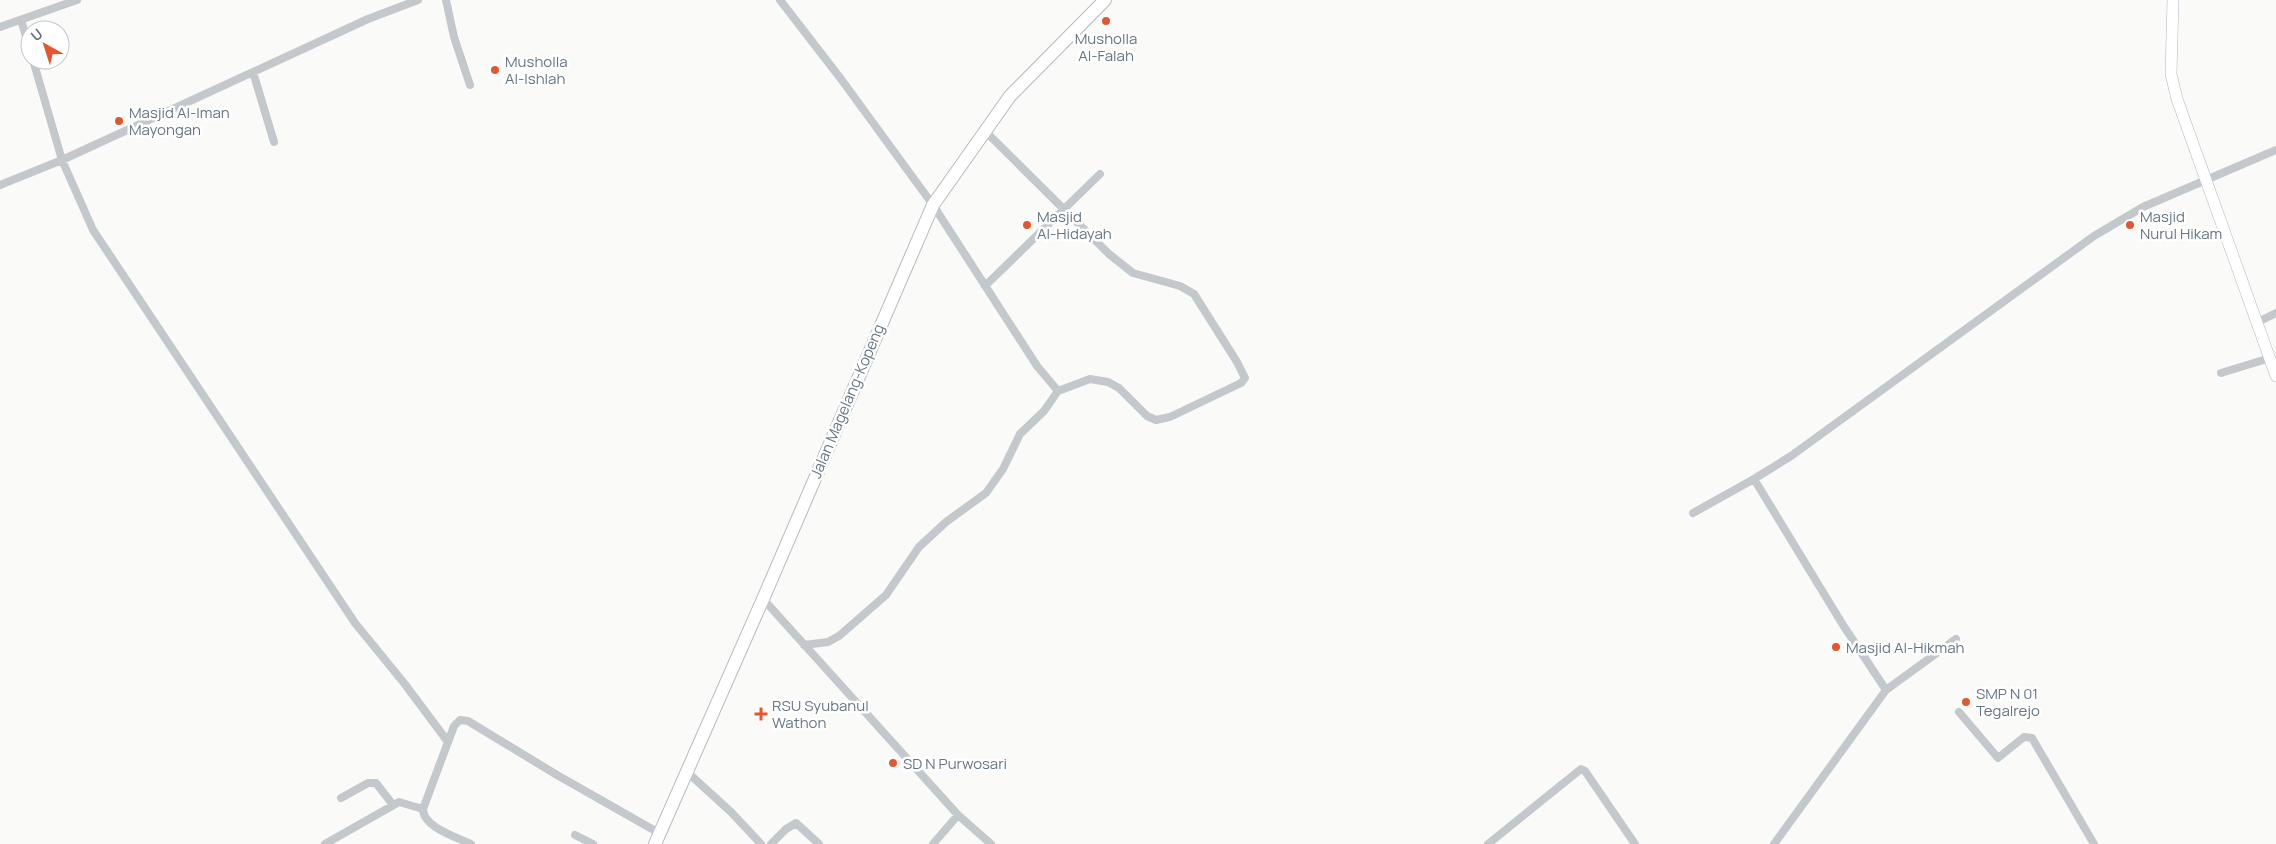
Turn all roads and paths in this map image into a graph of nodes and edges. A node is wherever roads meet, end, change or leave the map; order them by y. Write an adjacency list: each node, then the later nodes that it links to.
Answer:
1 (77, 0): 8 (street)
2 (418, 0): 11 (street)
3 (446, 0): 12 (street)
4 (780, 0): 20 (street)
5 (1104, 0): 13 (main road, Jalan Magelang-Kopeng)
6 (2173, 0): 18 (street)
7 (20, 20): 9 (street)
8 (21, 20)
9 (0, 26)
10 (36, 70): 16 (street)
11 (253, 72): 14 (street); 16 (street)
12 (470, 85)
13 (984, 130): 20 (main road, Jalan Magelang-Kopeng); 21 (street)
14 (274, 142)
15 (2276, 150): 18 (street)
16 (62, 160): 19 (street); 36 (street)
17 (1100, 174): 21 (street)
18 (2207, 179): 24 (street); 29 (street)
19 (0, 185)
20 (933, 205): 22 (street); 31 (main road, Jalan Magelang-Kopeng)
21 (1065, 210): 22 (street); 28 (street)
22 (985, 286): 28 (street)
23 (2276, 312): 24 (street)
24 (2258, 322): 25 (street)
25 (2270, 358): 26 (street); 27 (street)
26 (2222, 373)
27 (2276, 376)
28 (1058, 392): 33 (street)
29 (1754, 479): 30 (street); 34 (street)
30 (1693, 513)
31 (763, 599): 33 (street); 37 (main road, Jalan Magelang-Kopeng)
32 (1956, 639): 34 (street)
33 (804, 645): 41 (street)
34 (1886, 690): 54 (street)
35 (1959, 712): 55 (street)
36 (448, 742): 40 (street); 43 (street)
37 (686, 772): 43 (main road, Jalan Magelang-Kopeng); 47 (street)
38 (341, 798): 39 (street)
39 (393, 805): 40 (street); 44 (street)
40 (422, 809): 45 (street)
41 (958, 815): 50 (street); 51 (street)
42 (575, 835): 46 (street)
43 (657, 838)
44 (325, 844)
45 (471, 844)
46 (593, 844)
47 (761, 844)
48 (771, 844): 49 (street)
49 (819, 844)
50 (932, 844)
51 (992, 844)
52 (1488, 844): 53 (street)
53 (1635, 844)
54 (1774, 844)
55 (2094, 844)

